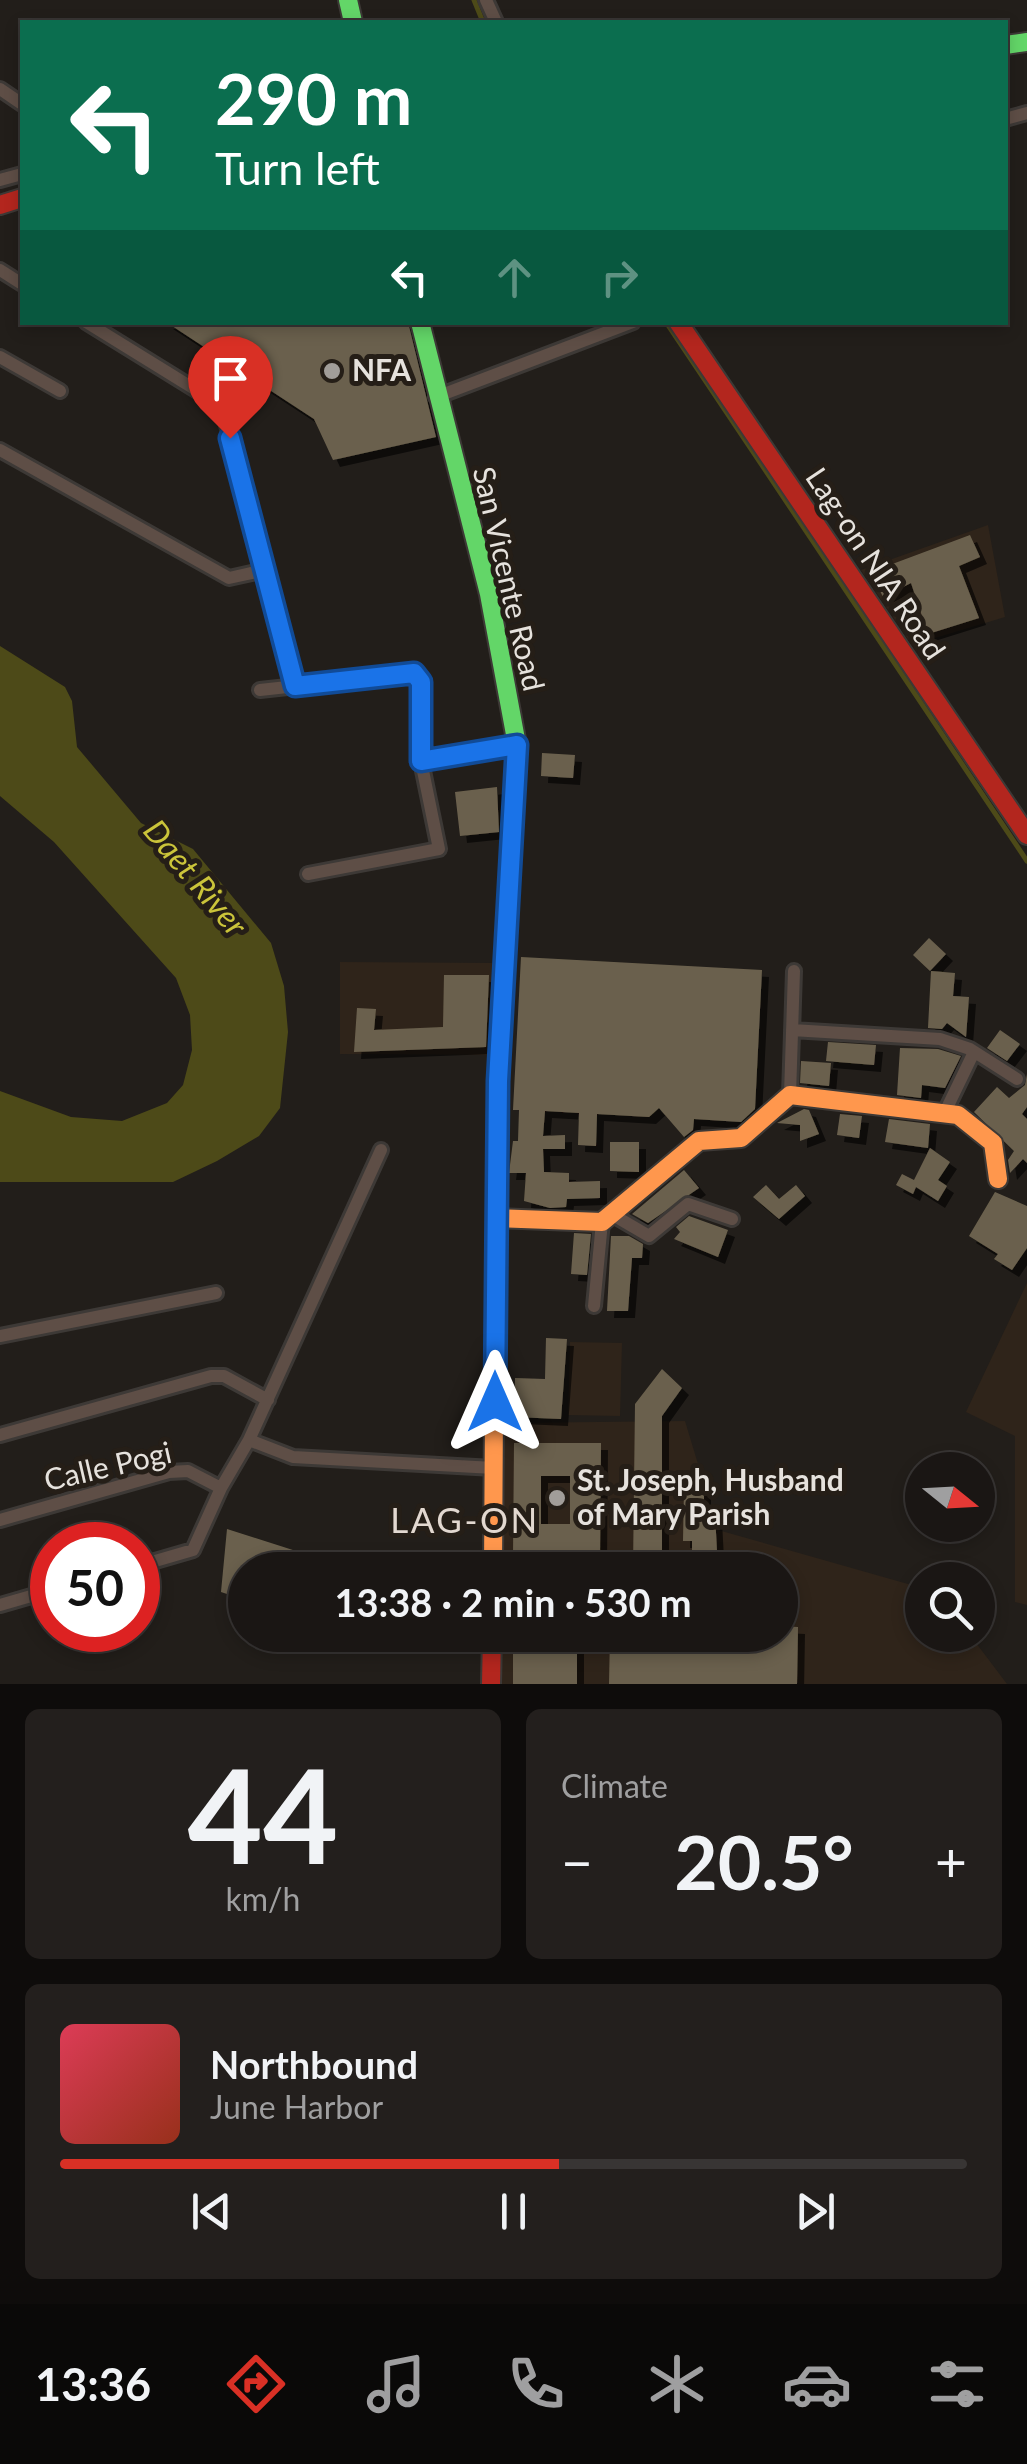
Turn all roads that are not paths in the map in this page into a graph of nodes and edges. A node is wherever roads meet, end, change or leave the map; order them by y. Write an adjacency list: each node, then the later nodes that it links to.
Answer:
1 (91, 325): 9 (street)
2 (421, 325): 7 (main road, San Vicente Road)
3 (625, 325): 7 (street)
4 (680, 325): 14 (main road, Lag-on NIA Road)
5 (0, 357): 6 (street)
6 (60, 391)
7 (436, 398): 12 (main road, San Vicente Road)
8 (0, 450): 9 (street)
9 (264, 570): 10 (street)
10 (295, 686): 11 (street); 13 (street)
11 (260, 690)
12 (517, 745): 13 (street); 24 (main road, San Vicente Road)
13 (421, 761): 15 (street)
14 (1027, 836)
15 (308, 874)
16 (794, 971): 17 (street)
17 (792, 1030): 18 (street); 20 (street)
18 (974, 1052): 19 (street); 21 (street)
19 (1017, 1080)
20 (790, 1095): 21 (main road); 25 (main road)
21 (945, 1112): 23 (main road)
22 (381, 1150): 30 (street)
23 (998, 1180)
24 (496, 1218): 25 (main road); 33 (main road, San Vicente Road)
25 (607, 1218): 26 (street); 28 (street)
26 (732, 1219)
27 (216, 1293): 29 (street)
28 (594, 1306)
29 (0, 1336)
30 (268, 1400): 31 (street); 32 (street)
31 (0, 1435)
32 (249, 1440): 33 (street); 34 (street)
33 (494, 1468): 36 (main road, San Vicente Road)
34 (221, 1488): 35 (street, Calle Pogi); 37 (street)
35 (0, 1520)
36 (493, 1552)
37 (160, 1560)
38 (30, 1596): 39 (street)
39 (0, 1605)
40 (492, 1652): 41 (main road)
41 (491, 1684)

